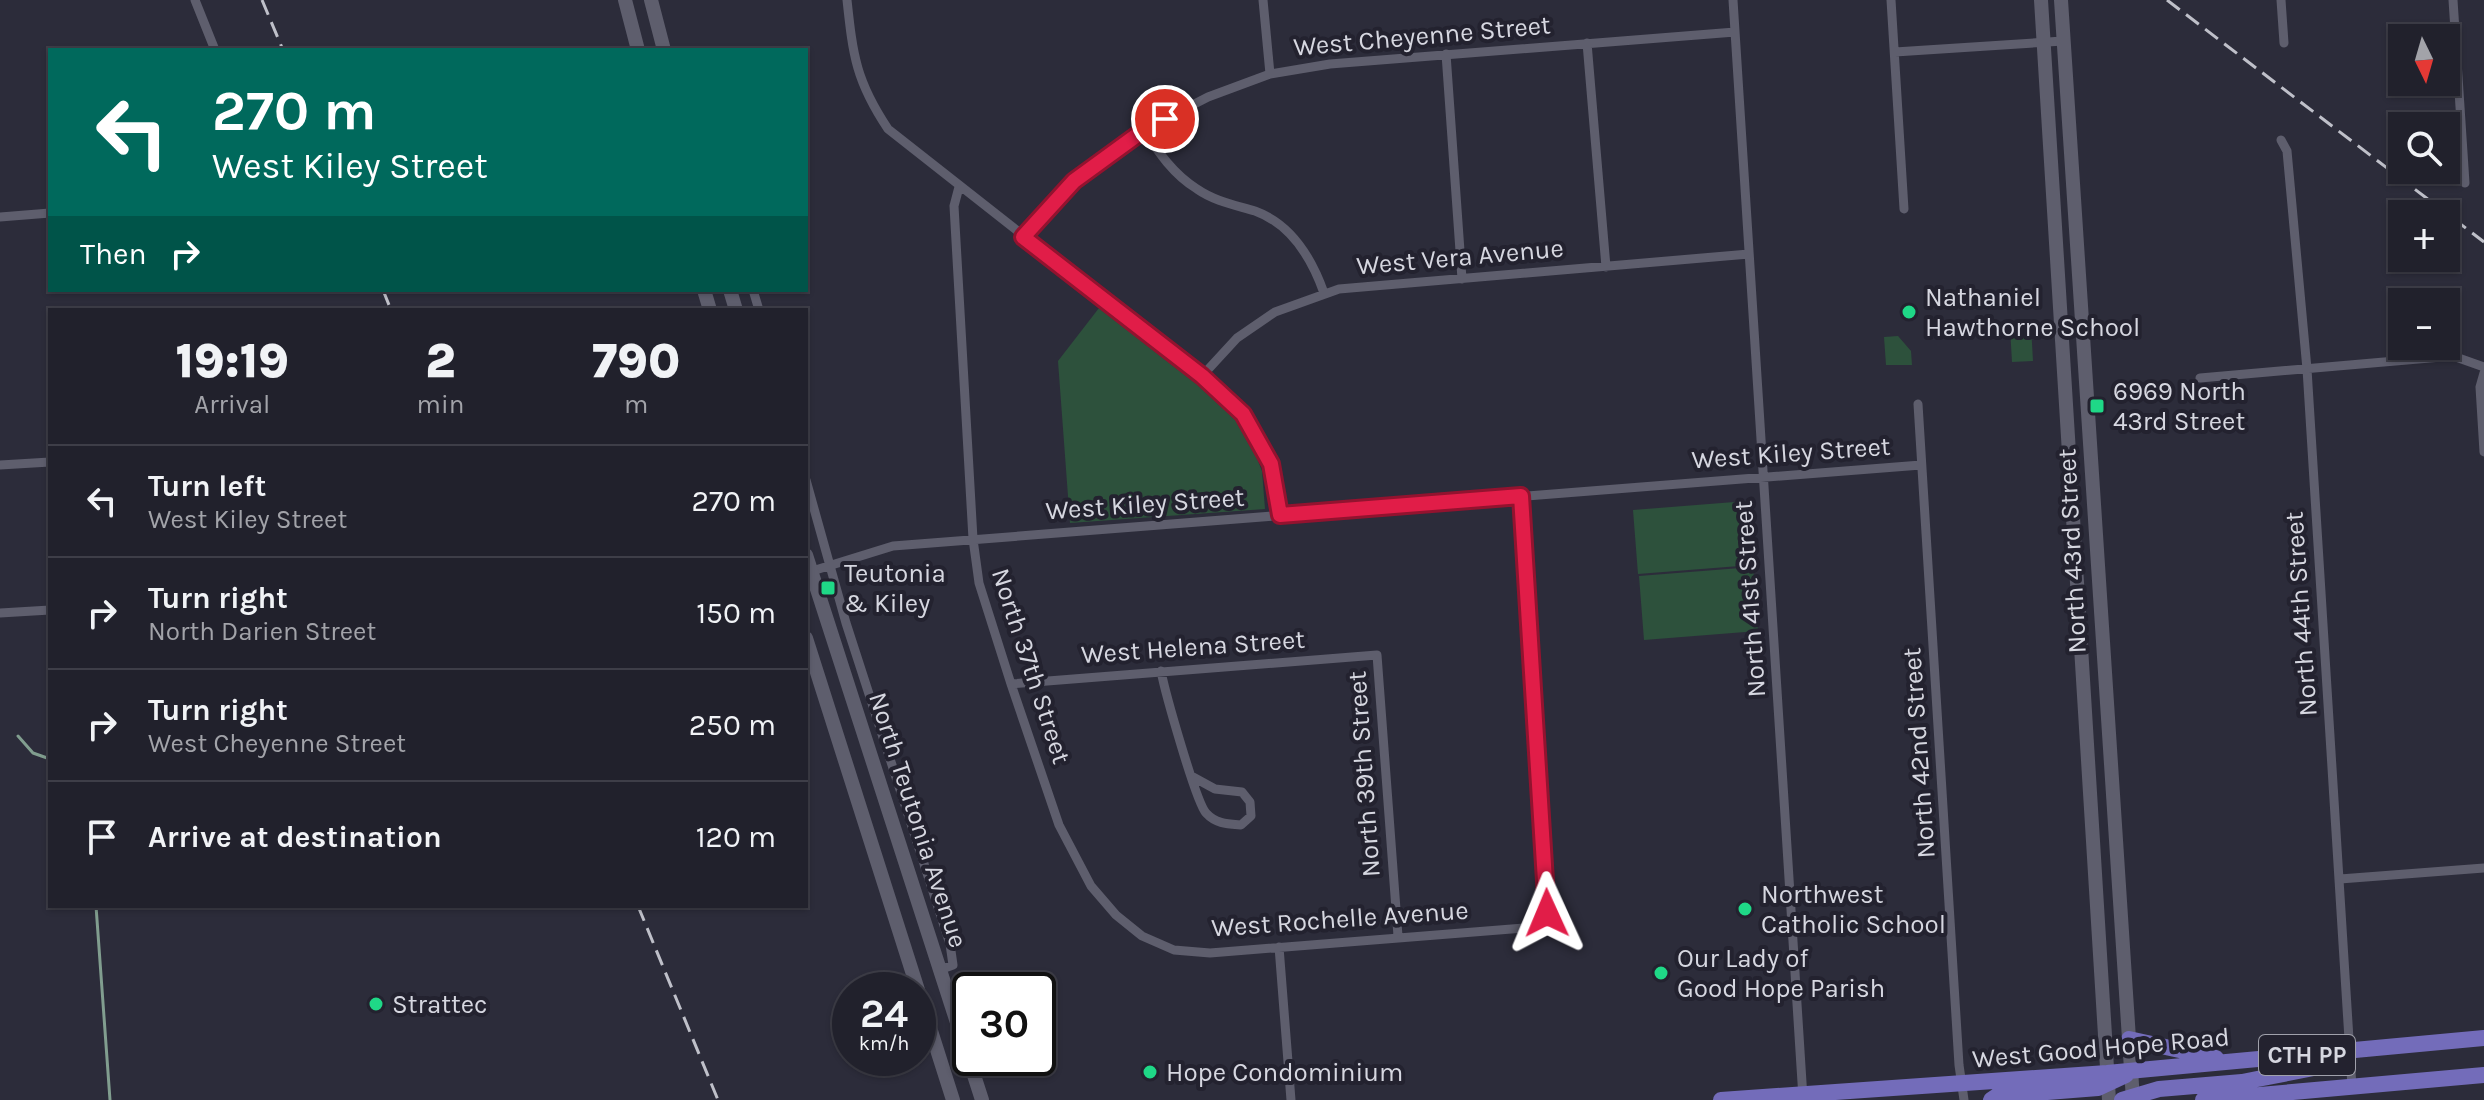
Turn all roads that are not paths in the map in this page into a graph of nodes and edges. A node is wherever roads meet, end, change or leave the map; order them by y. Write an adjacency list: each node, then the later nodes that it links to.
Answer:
1 (195, 0): 17 (street)
2 (625, 0): 18 (main road)
3 (651, 0): 19 (main road)
4 (847, 0): 26 (street)
5 (1263, 0): 22 (street)
6 (1733, 0): 12 (street, North 41st Street)
7 (1891, 0): 20 (street)
8 (2041, 0): 14 (main road, North 43rd Street)
9 (2061, 0): 13 (main road, North 43rd Street)
10 (2281, 0): 16 (street)
11 (2453, 0): 25 (street)
12 (1735, 32): 15 (street, West Cheyenne Street); 31 (street, North 41st Street)
13 (2063, 41): 14 (street); 66 (main road, North 43rd Street)
14 (2044, 42): 20 (street); 71 (main road, North 43rd Street)
15 (1587, 43): 21 (street, West Cheyenne Street); 32 (street)
16 (2284, 43)
17 (214, 48)
18 (637, 48)
19 (663, 48)
20 (1895, 52): 27 (street)
21 (1446, 54): 22 (street, West Cheyenne Street); 33 (street)
22 (1270, 74): 23 (street, West Cheyenne Street)
23 (1144, 130): 30 (street, West Cheyenne Street); 34 (street)
24 (2281, 140): 36 (street, North 44th Street)
25 (2465, 183)
26 (959, 187): 30 (street); 49 (street, North 37th Street)
27 (1904, 209)
28 (48, 213): 29 (street)
29 (0, 217)
30 (1023, 237): 38 (street)
31 (1749, 254): 32 (street, West Vera Avenue); 45 (street, North 41st Street)
32 (1606, 267): 33 (street, West Vera Avenue)
33 (1462, 279): 34 (street, West Vera Avenue)
34 (1324, 293): 38 (street, West Vera Avenue)
35 (2484, 367): 36 (street)
36 (2307, 369): 39 (street); 60 (street, North 44th Street)
37 (2484, 373): 41 (street)
38 (1202, 376): 48 (street)
39 (2200, 378)
40 (1918, 404): 44 (street, North 42nd Street)
41 (2484, 452)
42 (48, 462): 43 (street)
43 (0, 465)
44 (1921, 465): 45 (street, West Kiley Street); 73 (street, North 42nd Street)
45 (1764, 478): 47 (street, West Kiley Street); 74 (street, North 41st Street)
46 (808, 487): 50 (street, North Teutonia Avenue)
47 (1521, 496): 48 (street, West Kiley Street); 62 (street, West Rochelle Avenue)
48 (1280, 515): 49 (street, West Kiley Street)
49 (973, 539): 50 (street, West Kiley Street); 57 (street, North 37th Street)
50 (830, 565): 51 (street, West Kiley Street); 64 (street, North Teutonia Avenue)
51 (808, 572): 64 (main road, North Teutonia Avenue)
52 (48, 610): 53 (street)
53 (0, 613)
54 (808, 644): 76 (main road, North Teutonia Avenue)
55 (1377, 655): 56 (street, West Helena Street); 62 (street, North 39th Street)
56 (1161, 671): 57 (street, West Helena Street); 58 (street)
57 (1011, 684): 61 (street, North 37th Street)
58 (1193, 777): 58 (street)
59 (2484, 868): 60 (street)
60 (2340, 879): 67 (street, North 44th Street)
61 (1142, 936): 63 (street, West Rochelle Avenue)
62 (1398, 936): 63 (street, West Rochelle Avenue)
63 (1279, 947): 78 (street)
64 (948, 967): 77 (main road, North Teutonia Avenue)
65 (2484, 1038): 67 (main road, West Good Hope Road / CTH PP)
66 (2129, 1039): 68 (main road); 69 (main road, North 43rd Street)
67 (2350, 1051): 68 (main road, West Good Hope Road / CTH PP); 72 (street, North 44th Street); 75 (main road)
68 (2229, 1062): 69 (main road, West Good Hope Road / CTH PP)
69 (2130, 1071): 71 (main road, West Good Hope Road / CTH PP); 75 (main road, North 43rd Street)
70 (2484, 1075): 72 (main road, CTH PP)
71 (2108, 1086): 73 (main road, West Good Hope Road / CTH PP); 80 (main road)
72 (2352, 1087): 81 (main road, CTH PP)
73 (1963, 1091): 74 (main road, West Good Hope Road / CTH PP)
74 (1802, 1097): 79 (main road, West Good Hope Road / CTH PP)
75 (2129, 1099)
76 (953, 1100)
77 (982, 1100)
78 (1291, 1100)
79 (1721, 1100)
80 (1991, 1100)
81 (2203, 1100)

